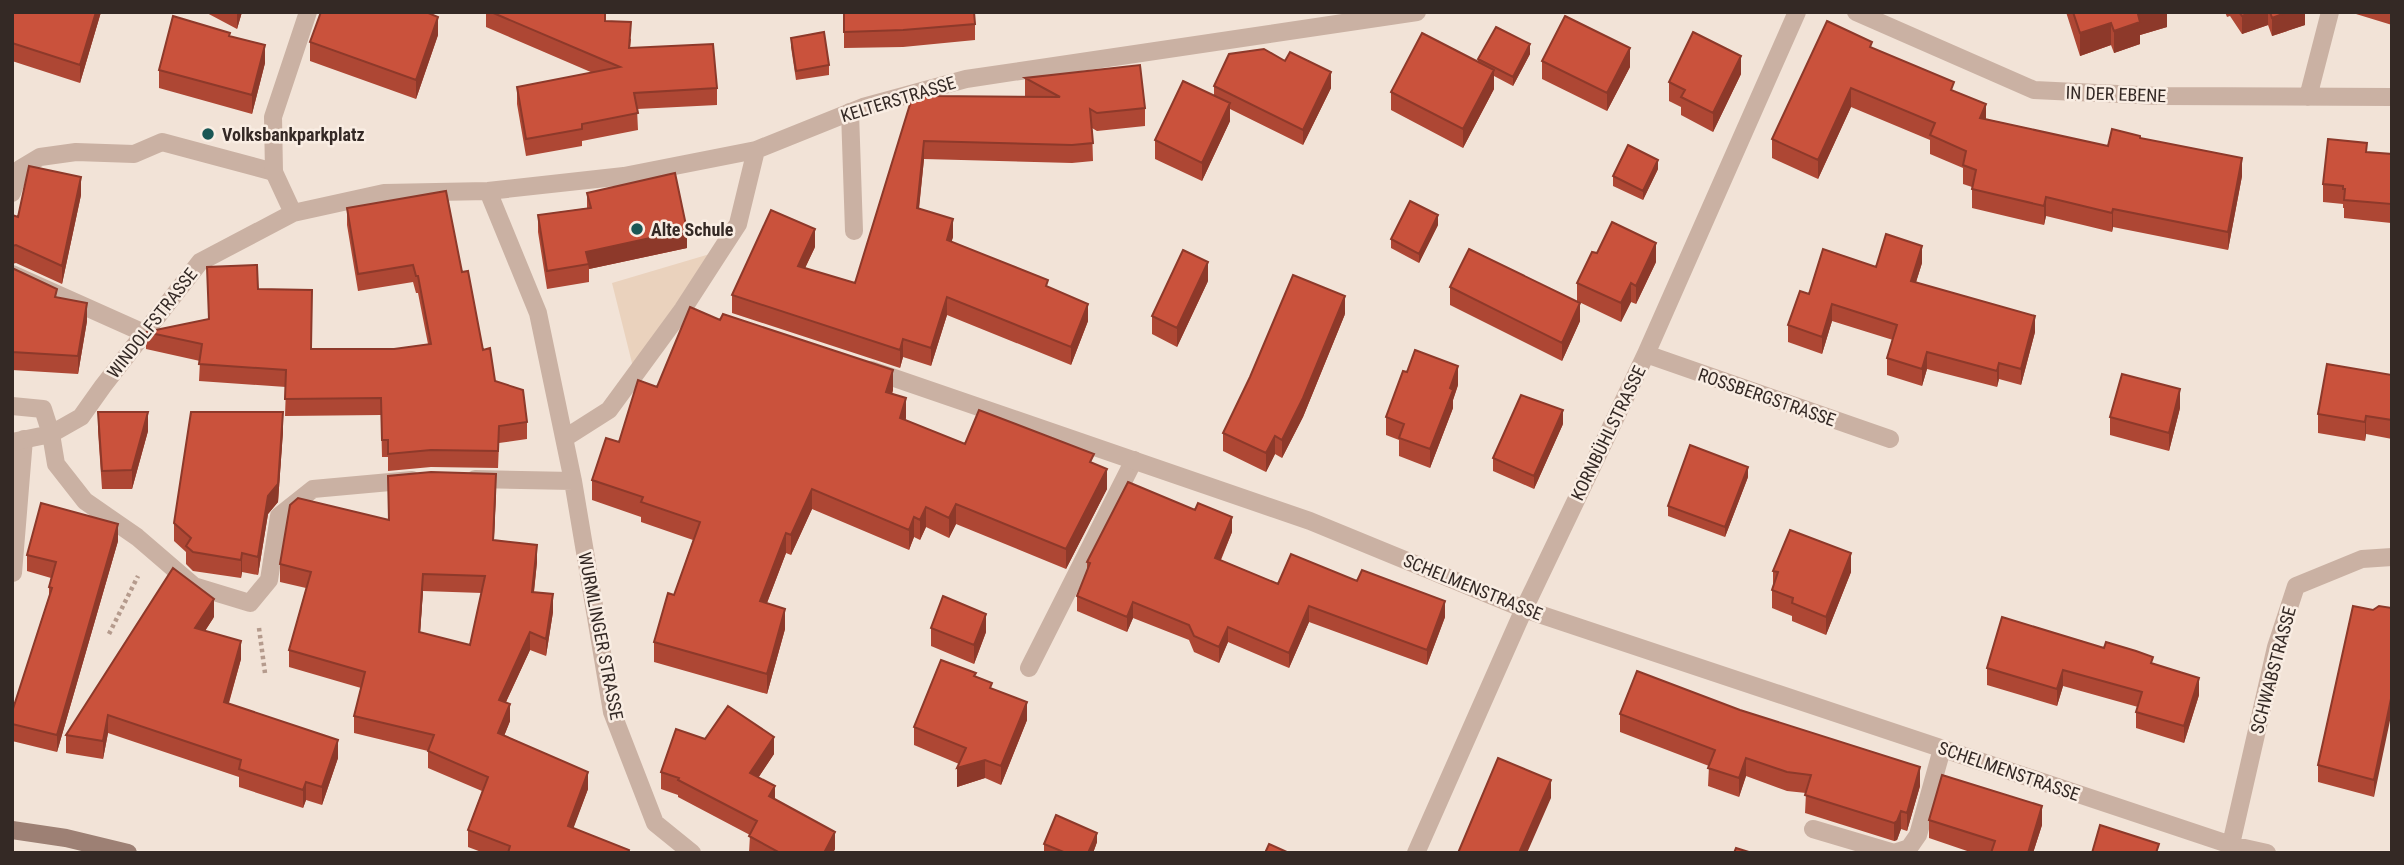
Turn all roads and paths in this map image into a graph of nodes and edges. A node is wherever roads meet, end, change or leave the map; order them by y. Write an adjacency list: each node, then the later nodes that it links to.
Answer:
1 (307, 12): 10 (street)
2 (1417, 12): 8 (street, KELTERSTRASSE)
3 (1797, 12): 18 (street, KORNBÜHLSTRASSE)
4 (1856, 12): 6 (street, IN DER EBENE)
5 (2330, 12): 6 (street)
6 (2308, 97): 7 (street, IN DER EBENE)
7 (2392, 97)
8 (850, 112): 9 (street, KELTERSTRASSE); 15 (street)
9 (756, 150): 11 (street, KELTERSTRASSE); 22 (street)
10 (274, 172): 12 (street); 14 (street)
11 (488, 191): 13 (street, KELTERSTRASSE); 22 (street, WURMLINGER STRASSE)
12 (12, 193)
13 (384, 193): 14 (street, WINDOLFSTRASSE)
14 (293, 213): 17 (street, WINDOLFSTRASSE)
15 (854, 231)
16 (12, 274): 17 (street)
17 (144, 333): 21 (street, WINDOLFSTRASSE)
18 (1646, 354): 23 (street, ROSSBERGSTRASSE); 33 (street, KORNBÜHLSTRASSE)
19 (850, 363): 25 (street, SCHELMENSTRASSE)
20 (12, 405): 21 (street)
21 (51, 433): 24 (street, WINDOLFSTRASSE); 29 (street)
22 (565, 438): 28 (street, WURMLINGER STRASSE)
23 (1890, 439)
24 (18, 441): 31 (street)
25 (1134, 460): 33 (street, SCHELMENSTRASSE); 35 (street)
26 (431, 478): 32 (street)
27 (457, 478): 28 (street)
28 (573, 481): 42 (street, WURMLINGER STRASSE)
29 (151, 550): 32 (street); 34 (path)
30 (2392, 557): 40 (street, SCHWABSTRASSE)
31 (13, 573)
32 (255, 596): 36 (path)
33 (1524, 609): 37 (street, SCHELMENSTRASSE); 43 (street, KORNBÜHLSTRASSE)
34 (109, 634)
35 (1029, 668)
36 (265, 673)
37 (1941, 749): 38 (street); 40 (street, SCHELMENSTRASSE)
38 (1813, 829)
39 (12, 830): 41 (street)
40 (2230, 849): 44 (street, SCHELMENSTRASSE)
41 (128, 853)
42 (692, 853)
43 (1416, 853)
44 (2267, 853)

